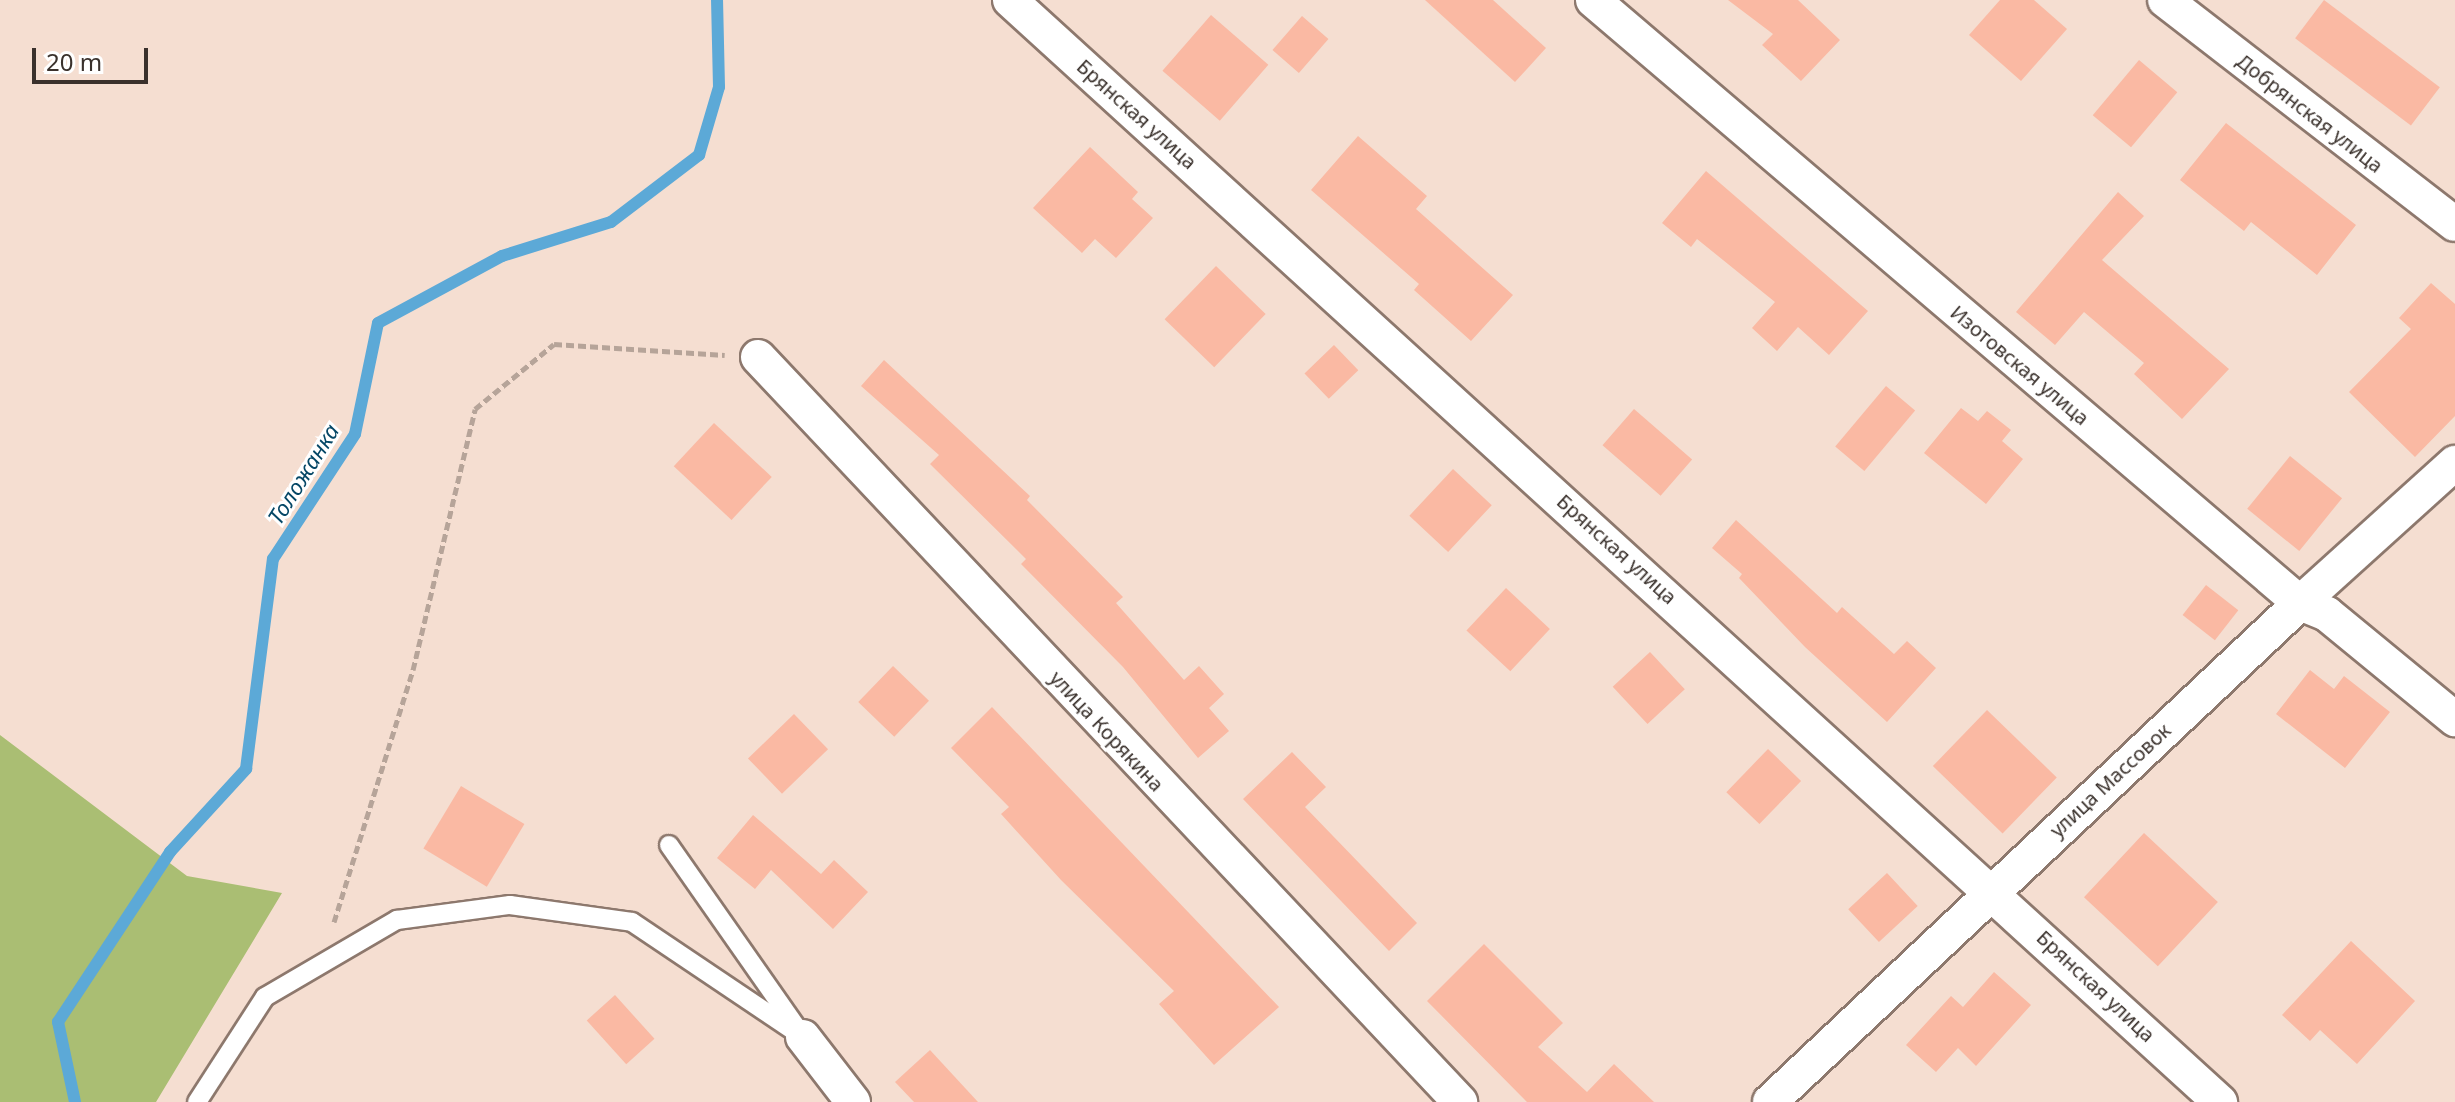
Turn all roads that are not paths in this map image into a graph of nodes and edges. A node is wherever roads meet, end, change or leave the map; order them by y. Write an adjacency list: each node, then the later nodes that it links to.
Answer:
1 (1010, 0): 10 (street, Брянская улица)
2 (1593, 0): 7 (street, Изотовская улица)
3 (2165, 0): 4 (street, Добрянская улица)
4 (2455, 224)
5 (758, 357): 14 (street, улица Корякина)
6 (2455, 463): 7 (street, улица Массовок)
7 (2300, 603): 8 (street, Изотовская улица); 10 (street, улица Массовок)
8 (2455, 719)
9 (669, 845): 11 (lane)
10 (1993, 890): 15 (street, улица Массовок); 16 (street, Брянская улица)
11 (803, 1037): 12 (lane); 13 (street)
12 (197, 1102)
13 (853, 1102)
14 (1460, 1102)
15 (1770, 1102)
16 (2220, 1102)

